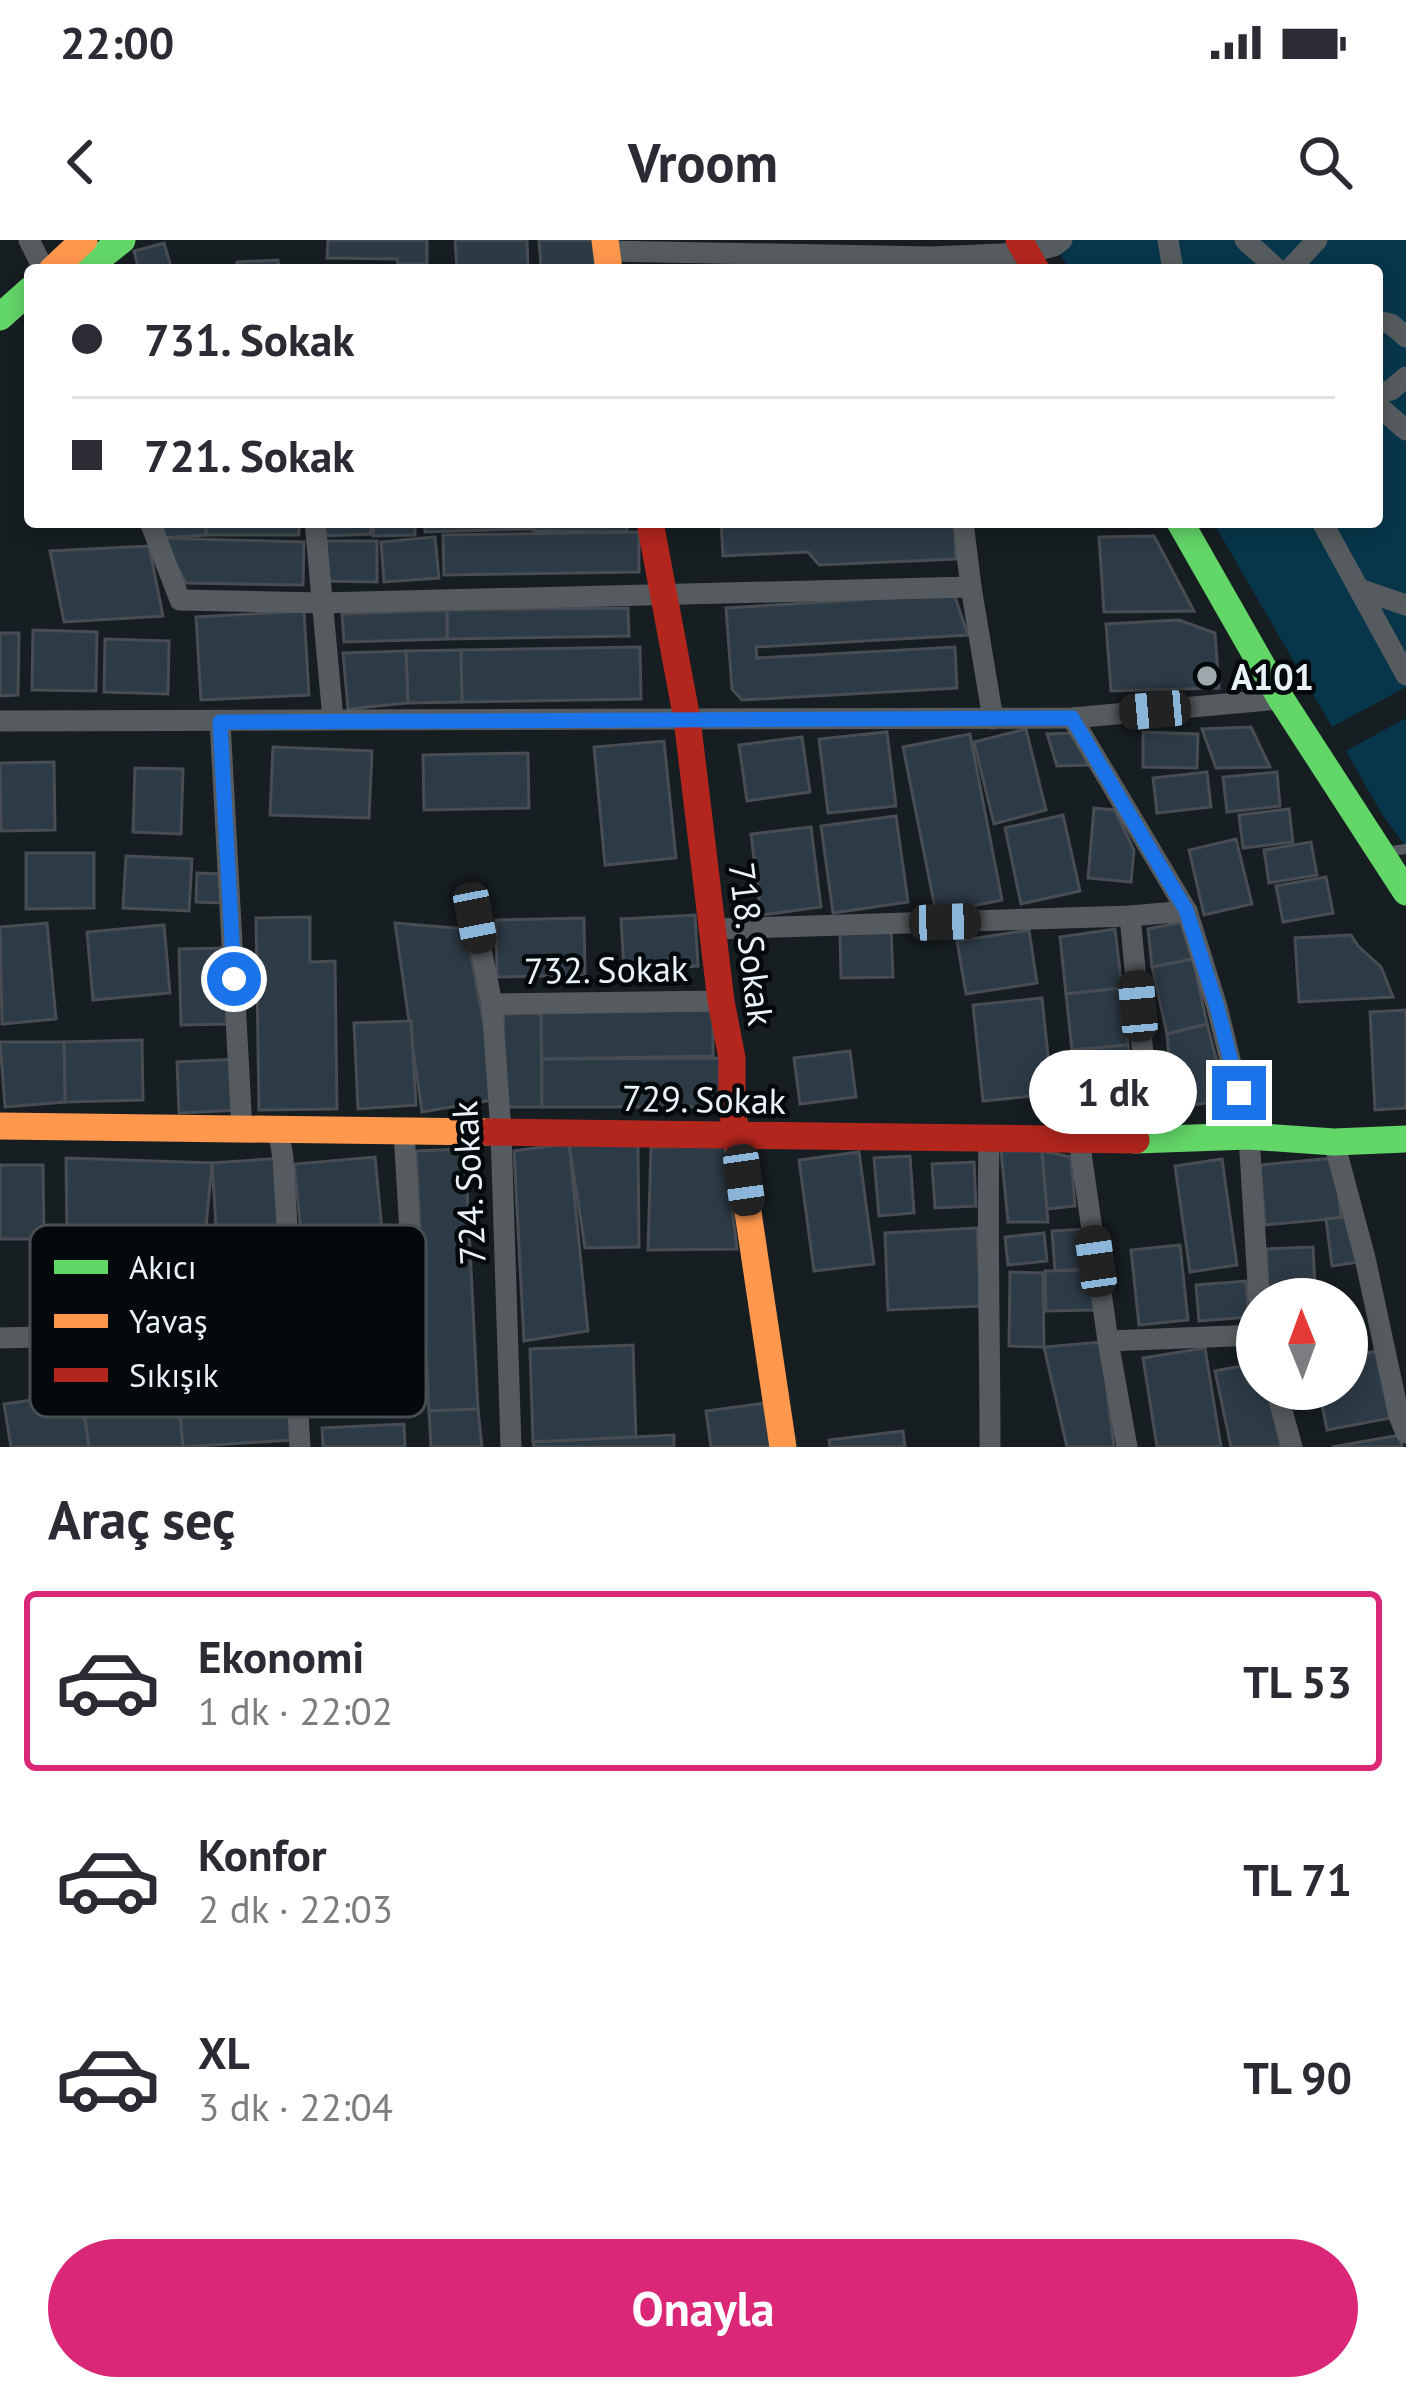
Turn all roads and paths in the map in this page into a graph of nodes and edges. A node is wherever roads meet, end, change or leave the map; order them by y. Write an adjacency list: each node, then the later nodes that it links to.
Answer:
1 (122, 240): 7 (street)
2 (1062, 240): 6 (street)
3 (1245, 240): 9 (street)
4 (1317, 240): 10 (street)
5 (607, 254): 8 (street)
6 (1027, 254): 8 (street)
7 (90, 260)
8 (932, 263)
9 (1271, 264)
10 (1295, 264)
11 (24, 295): 12 (street)
12 (0, 317)
13 (24, 322): 14 (street)
14 (0, 343)
15 (1383, 410): 16 (street)
16 (1406, 430)
17 (152, 528): 26 (street)
18 (315, 528): 26 (street)
19 (651, 528): 25 (street, 718. Sokak)
20 (964, 528): 23 (street)
21 (1183, 528): 29 (street)
22 (1325, 528): 24 (street)
23 (971, 587): 25 (street); 30 (street)
24 (1359, 589): 27 (street); 28 (street)
25 (664, 593): 26 (street); 33 (street, 718. Sokak)
26 (321, 603): 32 (street)
27 (1406, 605)
28 (1406, 674)
29 (1281, 699): 31 (street); 36 (street)
30 (993, 718): 31 (street); 33 (street)
31 (1072, 718): 38 (street)
32 (333, 719): 33 (street); 35 (street)
33 (687, 719): 41 (street, 718. Sokak)
34 (0, 721): 35 (street)
35 (220, 722): 46 (street)
36 (1394, 851): 37 (street)
37 (1406, 892)
38 (1186, 910): 39 (street); 50 (street)
39 (1130, 916): 41 (street); 54 (street)
40 (475, 918): 43 (street, 724. Sokak)
41 (714, 928): 42 (street, 718. Sokak)
42 (721, 1000): 43 (street, 732. Sokak); 49 (street, 718. Sokak)
43 (491, 1004): 48 (street, 724. Sokak)
44 (0, 1126): 46 (street, 729. Sokak)
45 (278, 1128): 46 (street, 729. Sokak); 47 (street, 729. Sokak); 56 (street)
46 (242, 1130)
47 (404, 1132): 48 (street, 729. Sokak); 57 (street)
48 (502, 1132): 49 (street, 729. Sokak); 68 (street, 724. Sokak)
49 (737, 1136): 51 (street, 729. Sokak); 69 (street, 718. Sokak)
50 (1250, 1136): 54 (street, 729. Sokak); 55 (street, 729. Sokak); 58 (street)
51 (989, 1138): 52 (street, 729. Sokak); 70 (street)
52 (1079, 1139): 54 (street, 729. Sokak); 63 (street)
53 (1406, 1139): 55 (street, 729. Sokak)
54 (1151, 1140)
55 (1334, 1142): 61 (street)
56 (287, 1225)
57 (410, 1225)
58 (1258, 1278)
59 (1236, 1336): 63 (street)
60 (30, 1337): 62 (street)
61 (1395, 1337): 66 (street)
62 (0, 1338)
63 (1108, 1342): 71 (street)
64 (1282, 1410): 72 (street)
65 (299, 1417): 67 (street)
66 (1406, 1433)
67 (301, 1447)
68 (512, 1447)
69 (783, 1447)
70 (990, 1447)
71 (1126, 1447)
72 (1292, 1447)

